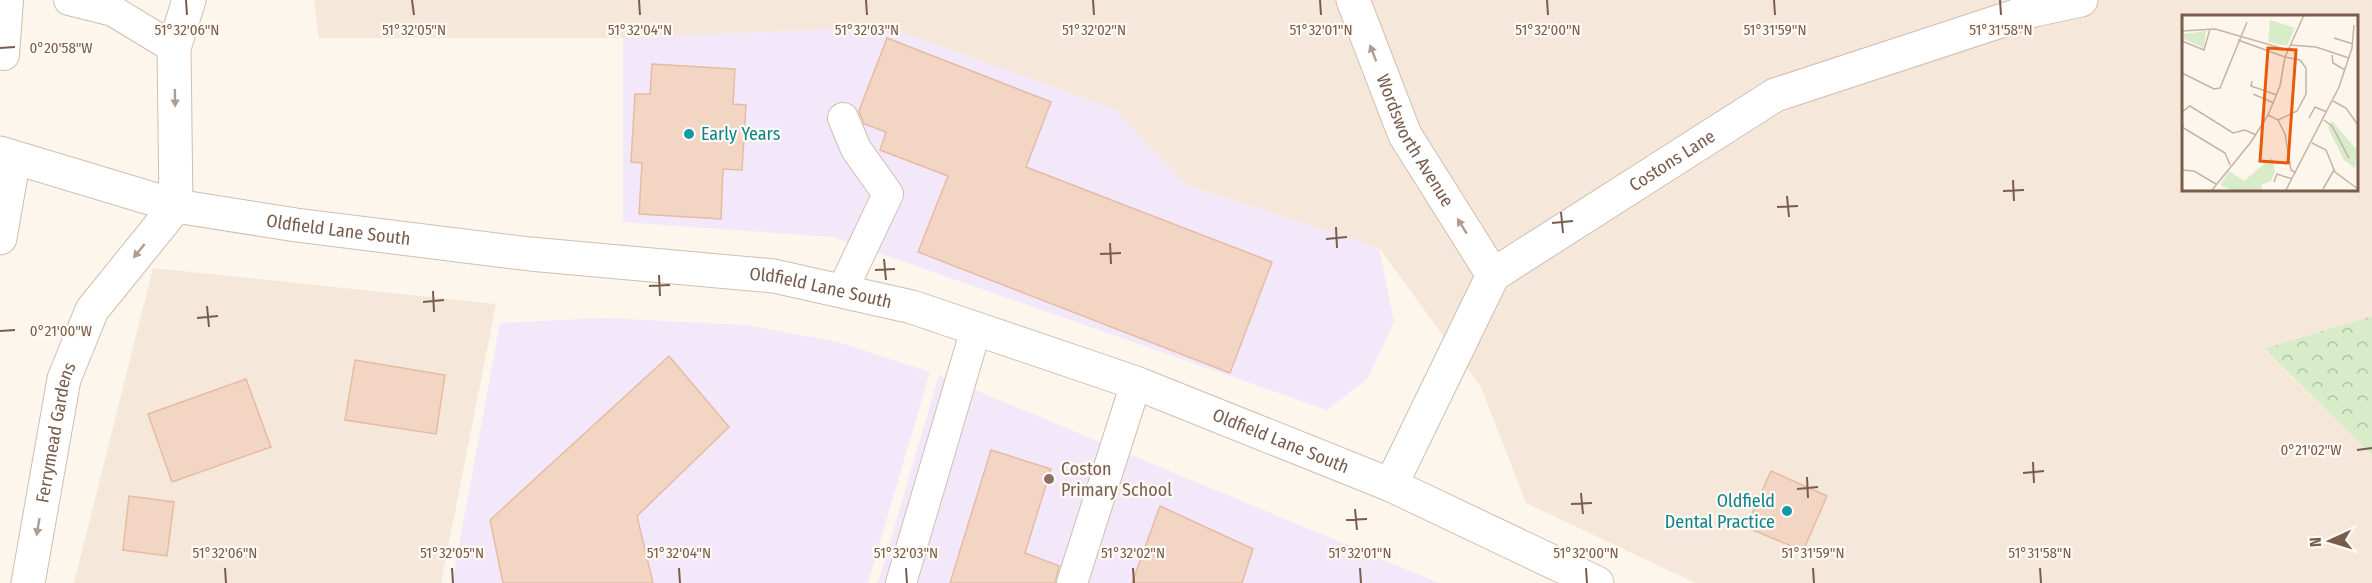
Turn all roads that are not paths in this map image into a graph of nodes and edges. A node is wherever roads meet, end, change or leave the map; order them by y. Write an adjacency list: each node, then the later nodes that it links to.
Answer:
1 (8, 0): 7 (lane)
2 (69, 0): 6 (lane)
3 (189, 0): 6 (street)
4 (1353, 0): 12 (street, Wordsworth Avenue, one-way to 4)
5 (2081, 0): 12 (street, Costons Lane)
6 (174, 48): 10 (street, one-way to 10)
7 (4, 55)
8 (843, 118): 13 (lane)
9 (7, 155): 10 (street, Oldfield Lane South); 11 (street)
10 (176, 206): 13 (street, Oldfield Lane South); 17 (street, Ferrymead Gardens, one-way to 17)
11 (0, 238)
12 (1493, 275): 16 (street)
13 (842, 291): 14 (street, Oldfield Lane South)
14 (976, 329): 15 (street, Oldfield Lane South); 18 (lane)
15 (1136, 383): 16 (street, Oldfield Lane South); 19 (lane)
16 (1391, 485): 20 (street, Oldfield Lane South)
17 (28, 583)
18 (901, 583)
19 (1072, 583)
20 (1597, 583)

